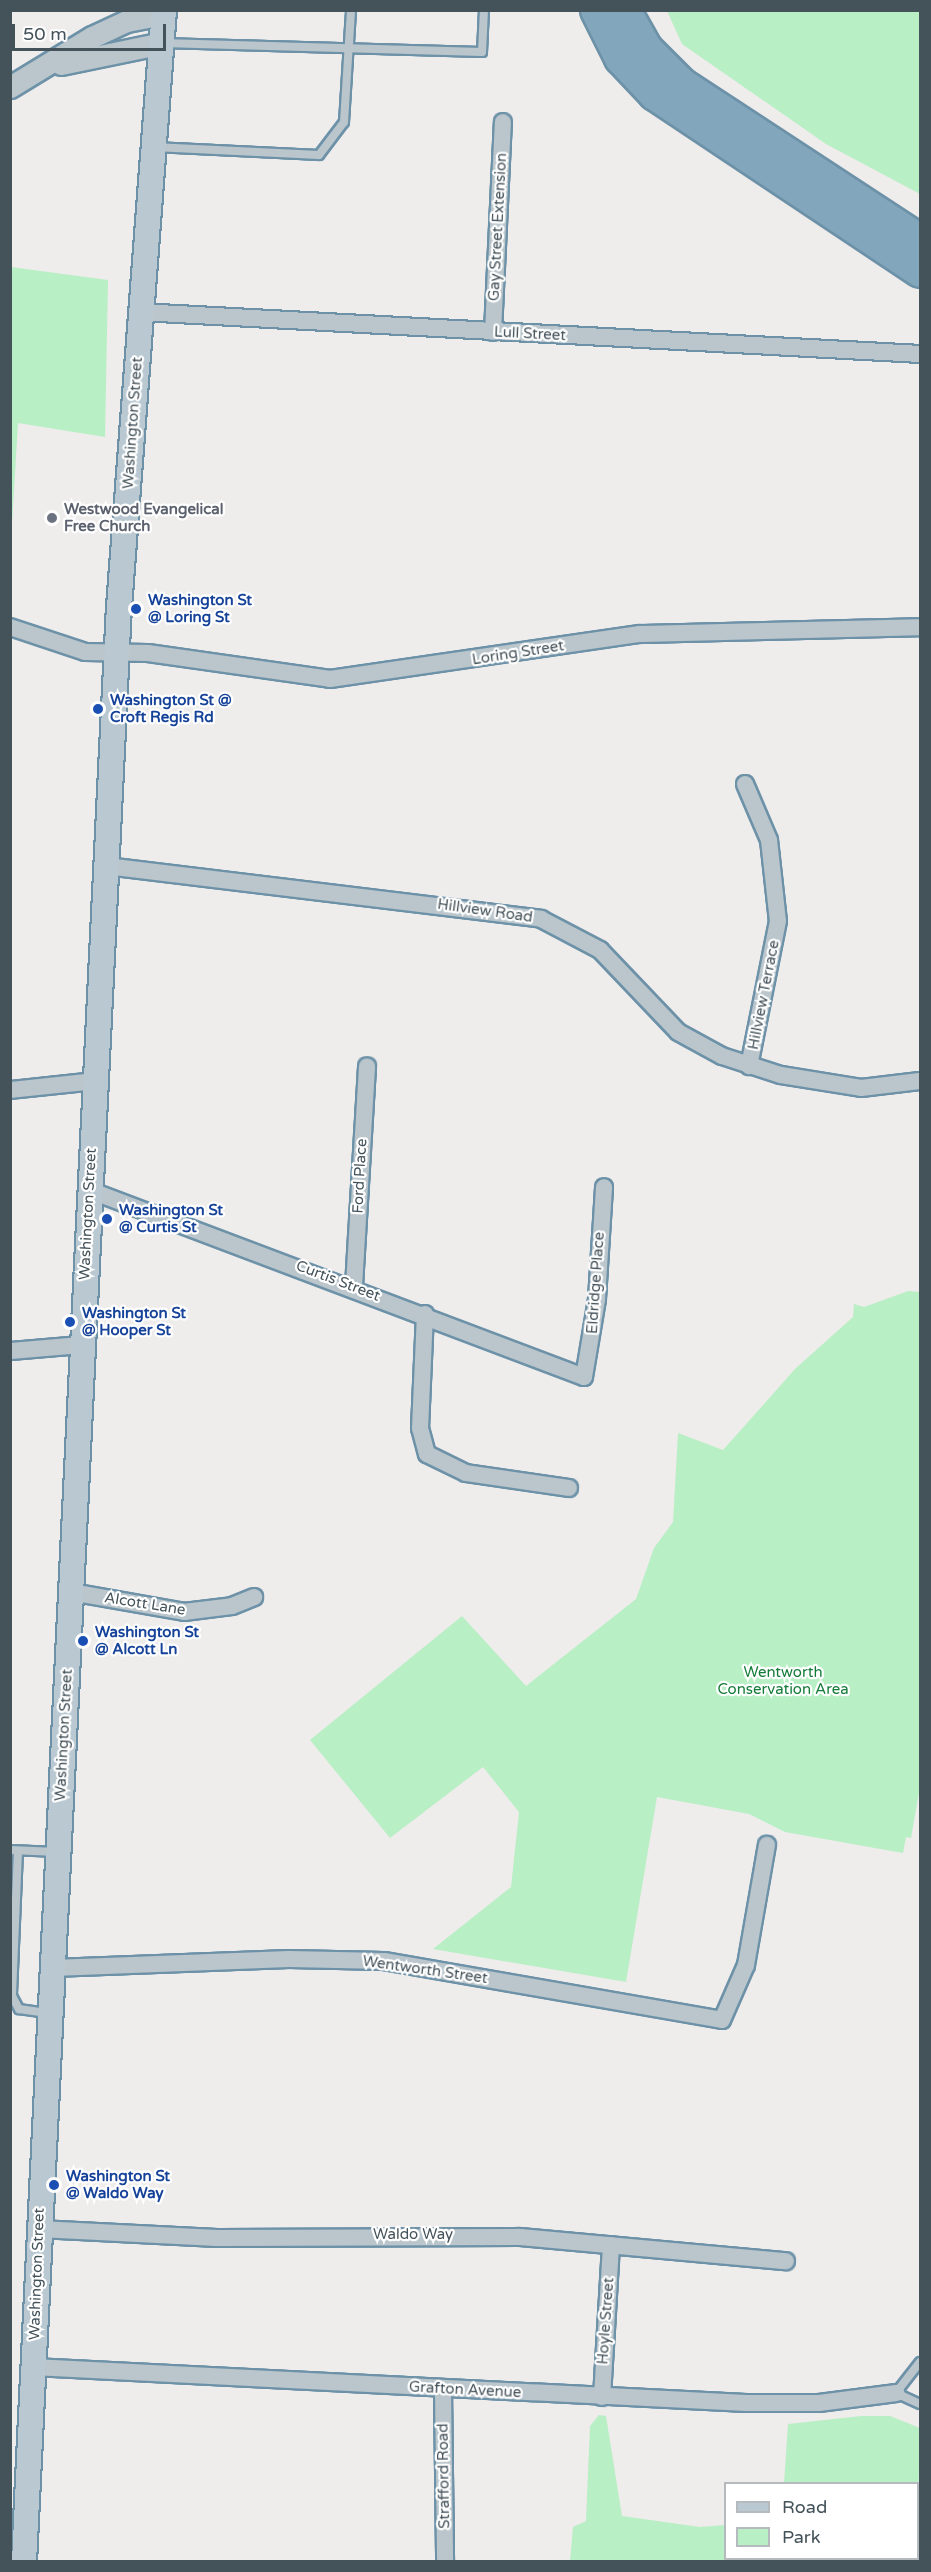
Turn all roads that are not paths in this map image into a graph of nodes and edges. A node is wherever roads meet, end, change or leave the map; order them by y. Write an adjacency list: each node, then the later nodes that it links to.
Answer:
1 (351, 10): 7 (lane)
2 (484, 10): 7 (lane)
3 (597, 10): 13 (highway)
4 (624, 10): 12 (highway)
5 (164, 12): 6 (main road, Washington Street); 8 (street)
6 (162, 43): 7 (lane); 8 (street); 11 (main road, Washington Street)
7 (350, 49): 11 (lane)
8 (48, 66): 9 (street)
9 (10, 87)
10 (503, 122): 15 (street, Gay Street Extension)
11 (153, 147): 14 (main road, Washington Street)
12 (921, 241)
13 (921, 271)
14 (140, 312): 15 (street, Lull Street); 19 (main road, Washington Street)
15 (493, 332): 16 (street, Lull Street)
16 (921, 354)
17 (10, 627): 19 (street, Loring Street)
18 (921, 627): 19 (street, Loring Street)
19 (117, 654): 21 (main road, Washington Street)
20 (745, 784): 23 (street, Hillview Terrace)
21 (106, 866): 23 (street, Hillview Road); 24 (main road, Washington Street)
22 (367, 1066): 29 (street, Ford Place)
23 (749, 1066): 25 (street, Hillview Road)
24 (95, 1081): 26 (street); 28 (main road, Washington Street)
25 (921, 1081)
26 (10, 1090)
27 (604, 1187): 33 (street, Eldridge Place)
28 (89, 1190): 29 (street, Curtis Street); 31 (main road, Washington Street)
29 (354, 1286): 30 (street, Curtis Street)
30 (425, 1314): 33 (street, Curtis Street); 34 (street)
31 (82, 1345): 32 (street); 35 (main road, Washington Street)
32 (10, 1351)
33 (584, 1377)
34 (569, 1488)
35 (71, 1592): 36 (street, Alcott Lane); 39 (main road, Washington Street)
36 (254, 1597)
37 (767, 1845): 40 (street, Wentworth Street)
38 (14, 1850): 39 (lane); 41 (lane)
39 (58, 1852): 40 (main road, Washington Street)
40 (53, 1968): 41 (main road, Washington Street)
41 (51, 2013): 42 (main road, Washington Street)
42 (39, 2229): 43 (street, Waldo Way); 46 (main road, Washington Street)
43 (611, 2245): 44 (street, Waldo Way); 49 (street, Hoyle Street)
44 (786, 2261)
45 (921, 2362): 48 (lane)
46 (33, 2367): 47 (street, Grafton Avenue); 51 (main road, Washington Street)
47 (443, 2390): 49 (street, Grafton Avenue); 52 (street, Strafford Road)
48 (896, 2393): 49 (street, Grafton Avenue); 50 (lane)
49 (602, 2397)
50 (921, 2404)
51 (24, 2562)
52 (445, 2562)

